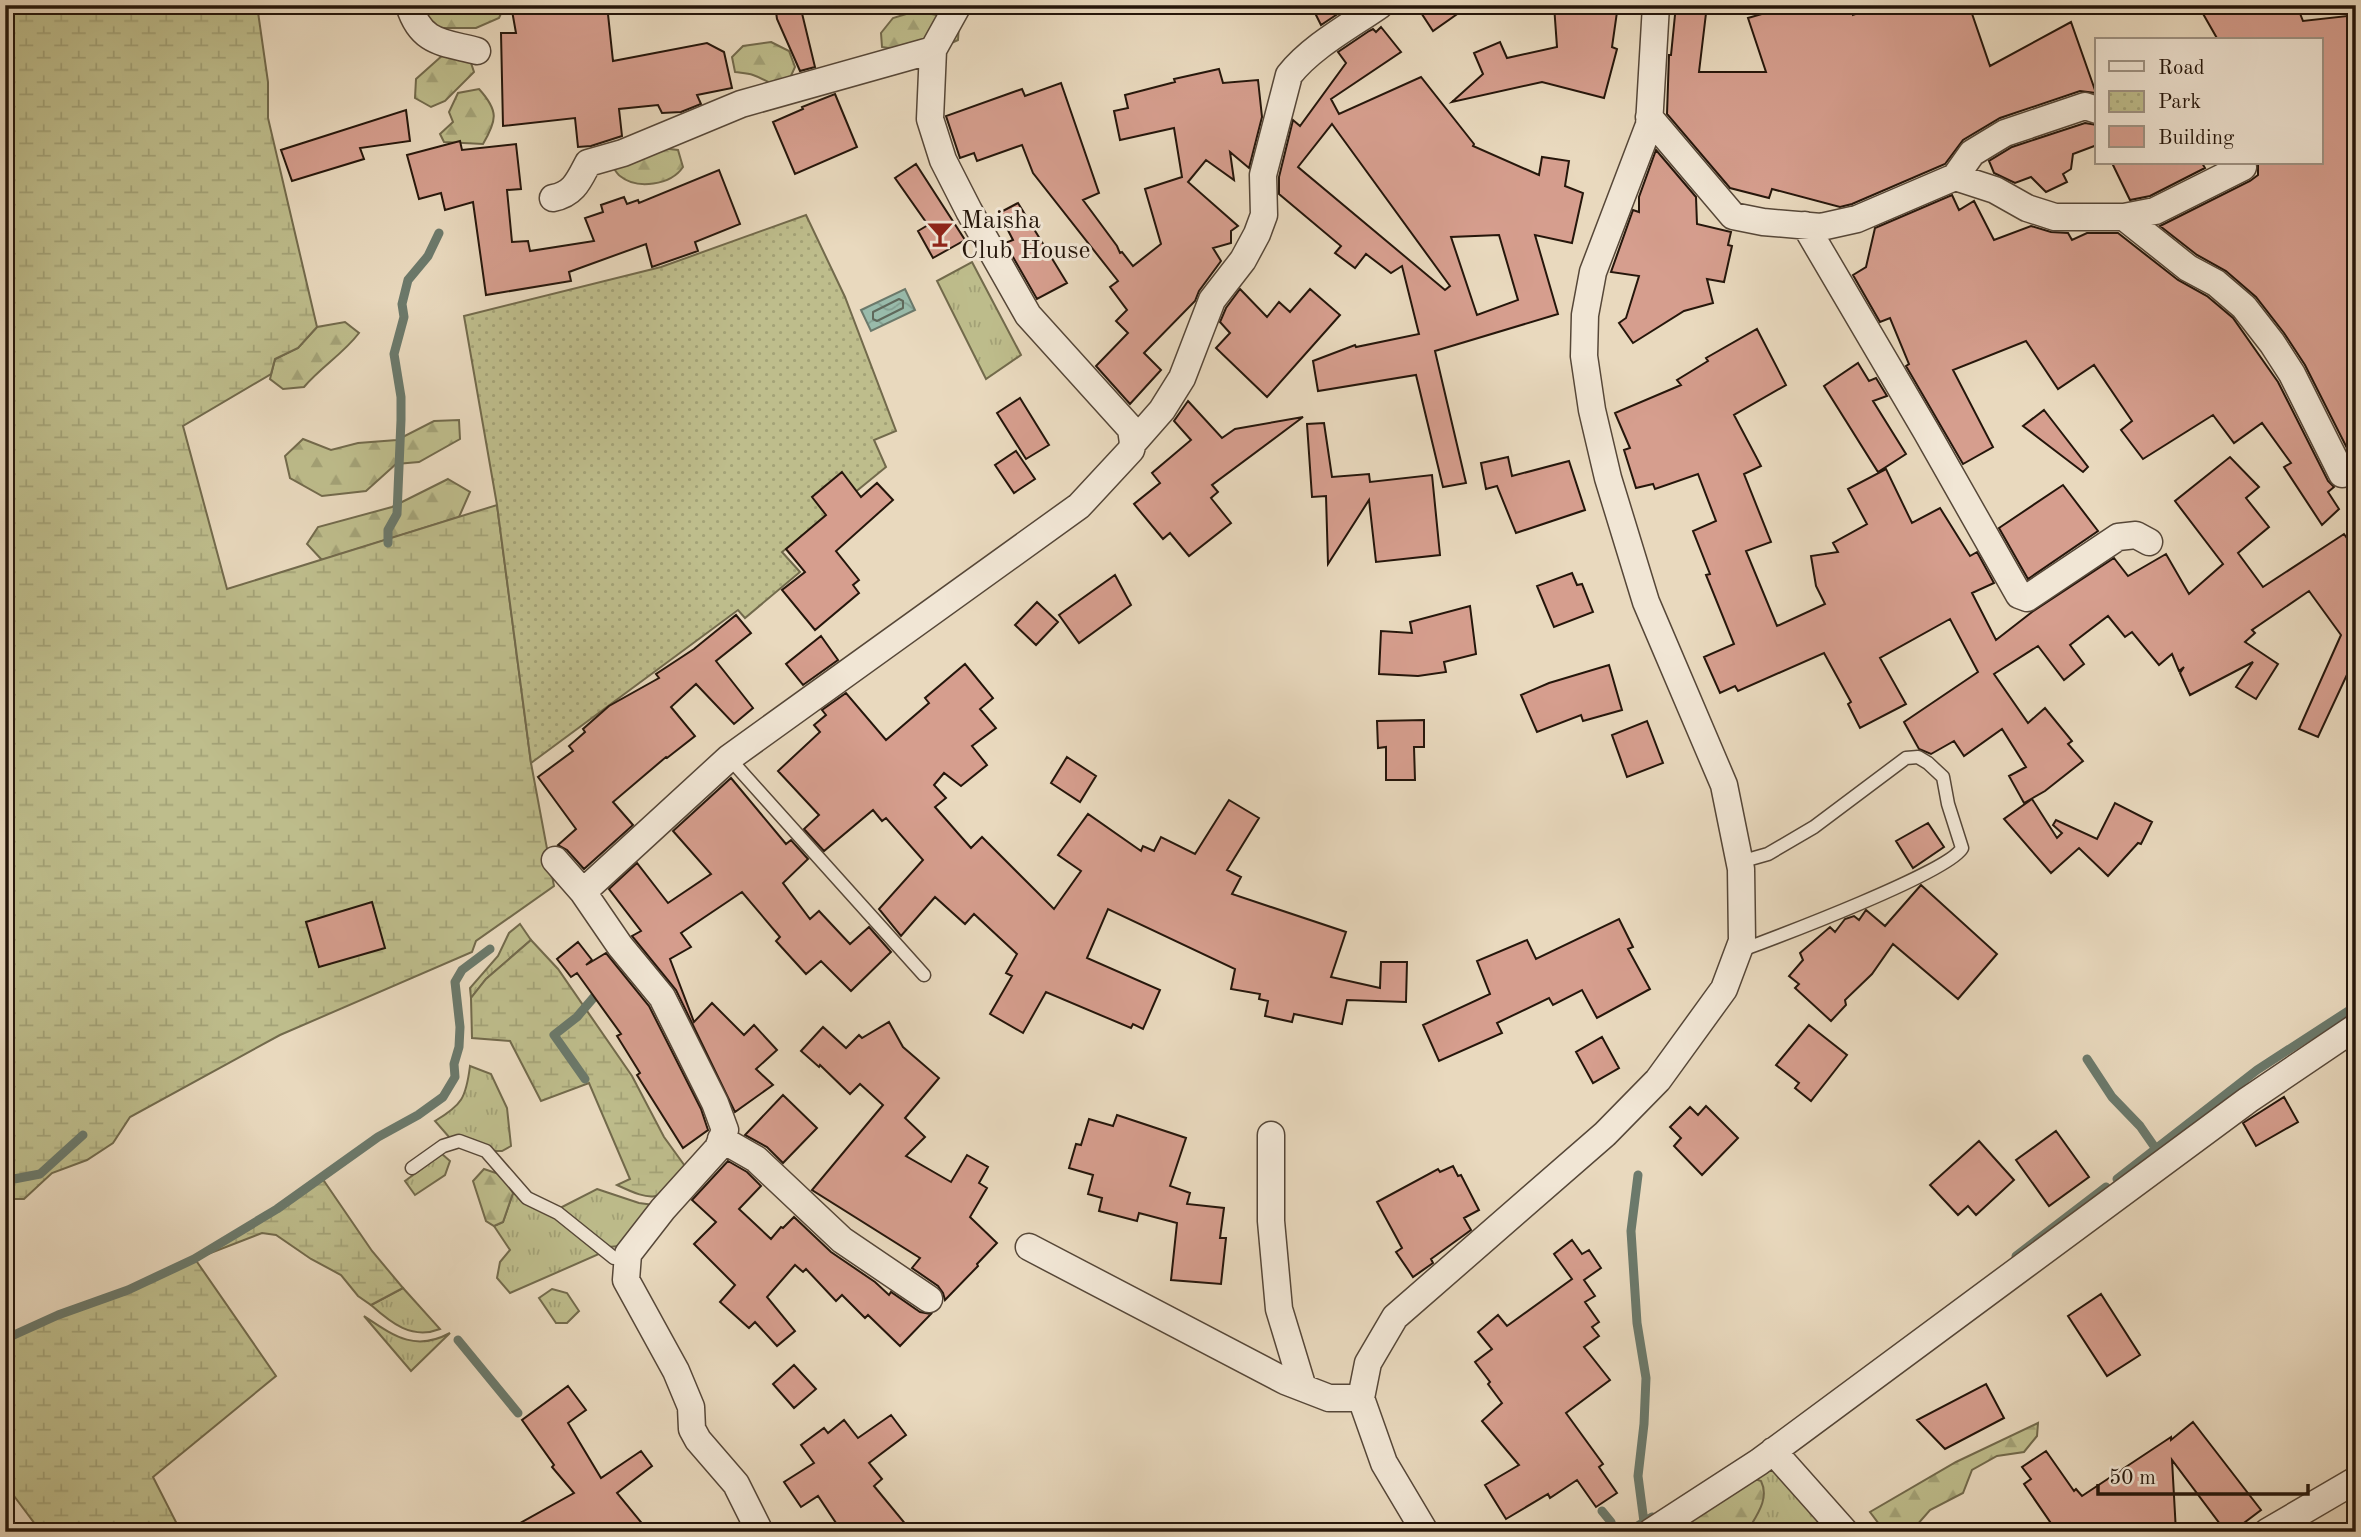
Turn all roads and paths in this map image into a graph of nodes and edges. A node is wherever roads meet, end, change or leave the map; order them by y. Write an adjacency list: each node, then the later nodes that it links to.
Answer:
1 (409, 5): 6 (street)
2 (958, 5): 5 (street)
3 (1380, 5): 14 (street)
4 (1656, 5): 8 (street)
5 (933, 50): 11 (street); 14 (street)
6 (477, 51)
7 (2095, 109): 10 (street)
8 (1649, 117): 13 (street); 19 (street)
9 (2243, 167): 12 (street)
10 (1955, 177): 12 (street); 13 (street)
11 (553, 198)
12 (2124, 217): 15 (street)
13 (1805, 225): 16 (street)
14 (1133, 443): 17 (street)
15 (2342, 474)
16 (2149, 541)
17 (729, 758): 20 (street); 22 (lane)
18 (555, 860): 20 (street)
19 (1740, 862): 21 (street); 21 (lane)
20 (583, 891): 25 (street)
21 (1738, 952): 31 (street)
22 (924, 975)
23 (2356, 1027): 32 (street)
24 (1271, 1135): 30 (street)
25 (721, 1139): 29 (street); 34 (street)
26 (412, 1168): 28 (lane)
27 (1029, 1247): 30 (street)
28 (614, 1258)
29 (929, 1299)
30 (1303, 1388): 31 (street)
31 (1361, 1398): 35 (street)
32 (1773, 1451): 36 (street); 37 (street)
33 (2356, 1480): 38 (street)
34 (760, 1532)
35 (1425, 1532)
36 (1651, 1532)
37 (1845, 1532)
38 (2267, 1532)

